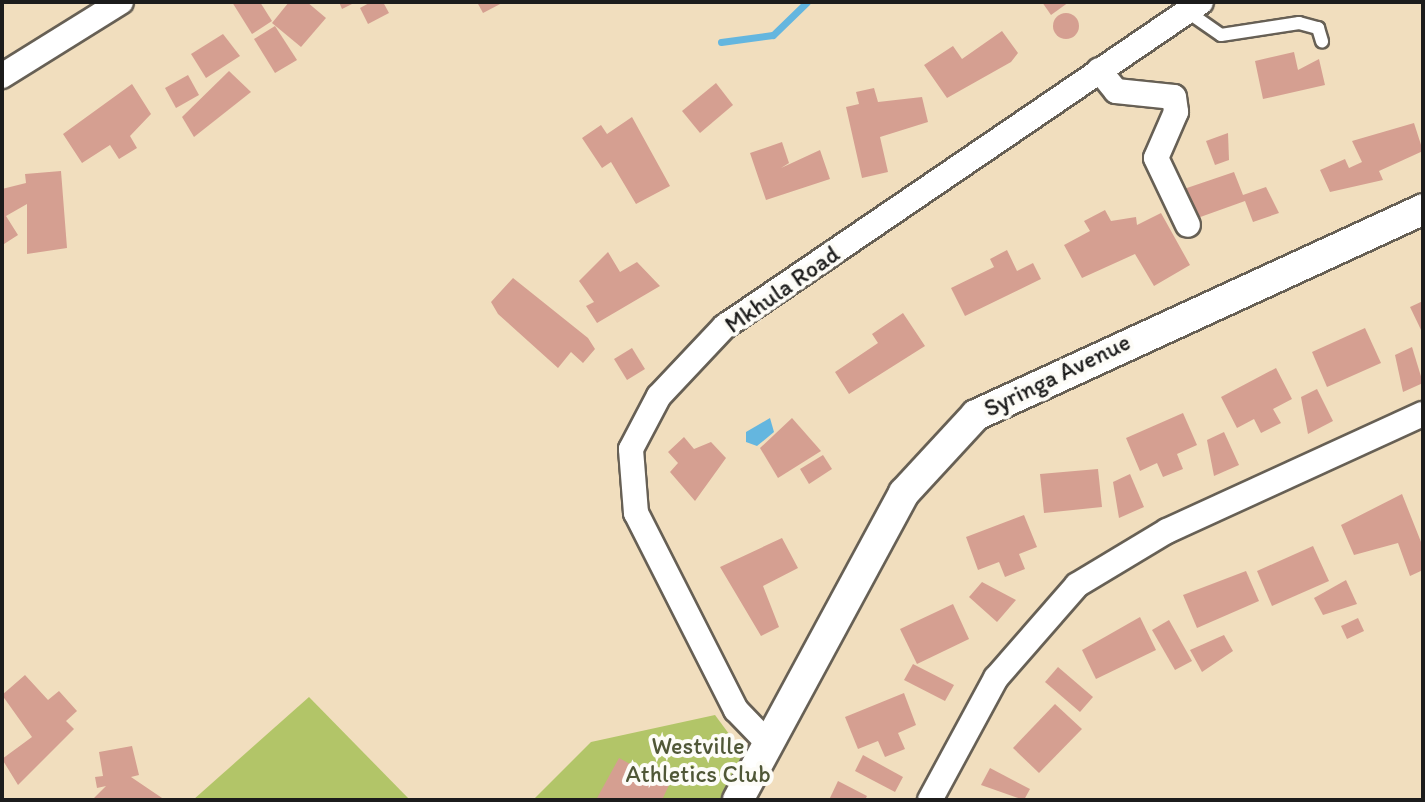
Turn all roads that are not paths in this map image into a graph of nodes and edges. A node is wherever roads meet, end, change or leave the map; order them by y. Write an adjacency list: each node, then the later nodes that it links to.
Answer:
1 (121, 2): 5 (street)
2 (1194, 7): 3 (lane); 4 (street, Mkhula Road)
3 (1322, 41)
4 (1099, 70): 7 (street); 9 (street, Mkhula Road)
5 (2, 76)
6 (1423, 209): 9 (street, Syringa Avenue)
7 (1188, 225)
8 (1423, 414): 11 (street)
9 (768, 743): 10 (street, Syringa Avenue)
10 (738, 800)
11 (930, 800)

